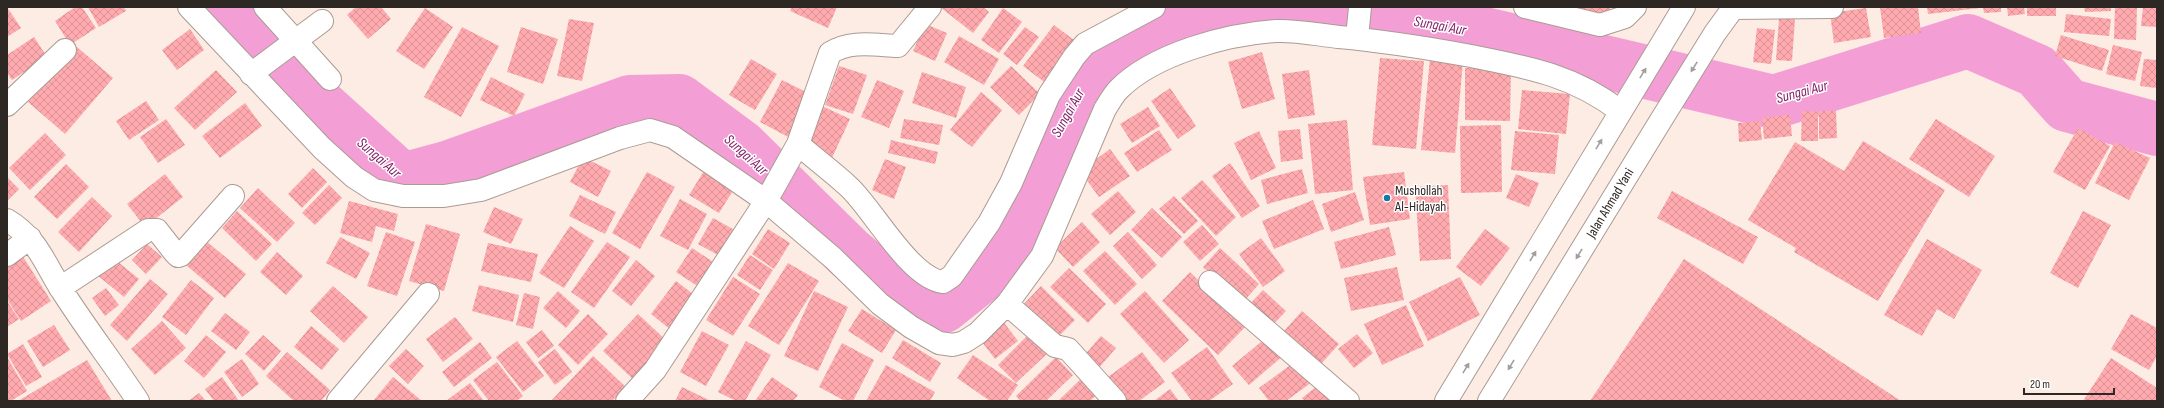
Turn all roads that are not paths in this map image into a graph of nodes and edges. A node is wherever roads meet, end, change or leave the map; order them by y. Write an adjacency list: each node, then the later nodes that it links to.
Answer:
1 (189, 7): 14 (main road)
2 (265, 7): 12 (main road)
3 (930, 7): 18 (main road)
4 (1154, 7): 18 (main road)
5 (1525, 7): 6 (main road)
6 (1635, 7)
7 (1733, 7): 8 (main road); 34 (main road, Jalan Ahmad Yani, one-way to 34)
8 (1832, 7)
9 (1681, 11): 17 (main road, one-way to 9)
10 (322, 21): 12 (main road)
11 (1359, 22): 17 (main road); 27 (main road)
12 (290, 45): 14 (main road); 15 (main road)
13 (65, 50): 16 (main road)
14 (256, 71): 20 (main road)
15 (330, 79)
16 (7, 106)
17 (1621, 109): 33 (main road, one-way to 17)
18 (795, 150): 20 (main road)
19 (233, 196): 25 (main road)
20 (767, 199): 27 (main road); 30 (main road)
21 (7, 220): 22 (main road)
22 (30, 238): 23 (main road); 25 (main road)
23 (7, 255)
24 (1210, 282): 32 (main road)
25 (60, 288): 28 (main road)
26 (428, 294): 29 (main road)
27 (1007, 304): 31 (main road)
28 (138, 401)
29 (338, 401)
30 (627, 401)
31 (1114, 401)
32 (1348, 401)
33 (1446, 401)
34 (1489, 401)

